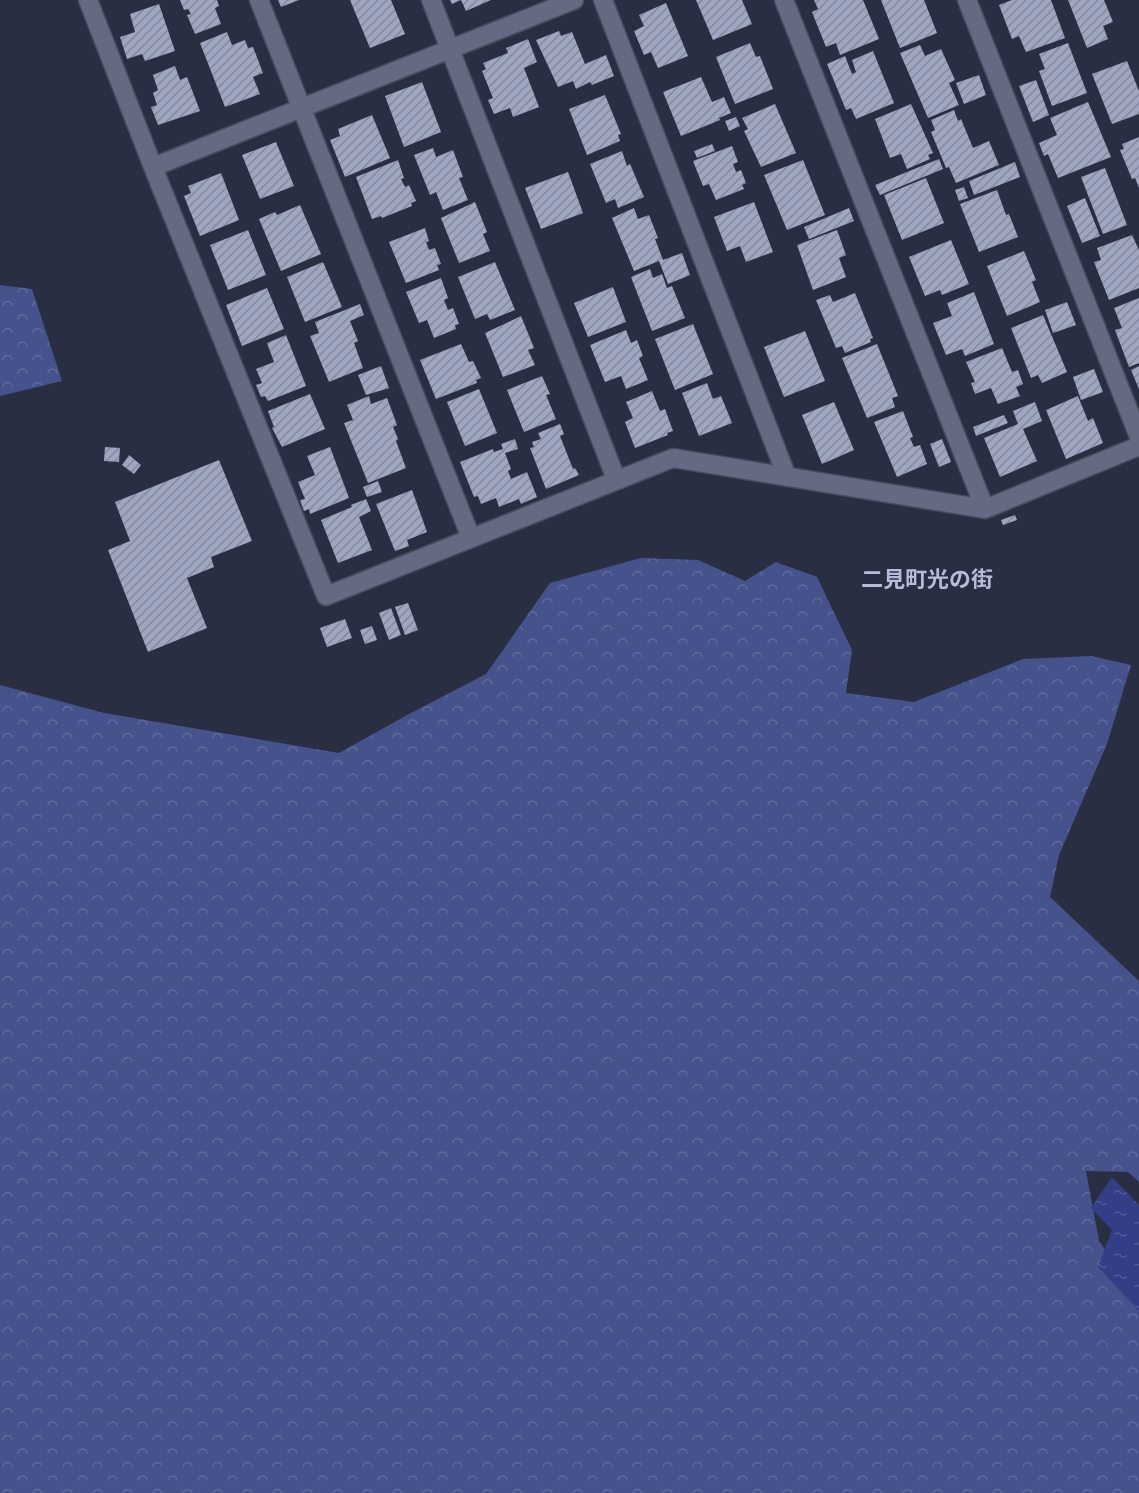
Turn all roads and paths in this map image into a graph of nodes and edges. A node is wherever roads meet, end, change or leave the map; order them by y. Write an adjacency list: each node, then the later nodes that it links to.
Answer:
1 (88, 0): 10 (street)
2 (259, 0): 9 (street)
3 (431, 0): 8 (street)
4 (574, 0): 8 (street)
5 (603, 0): 13 (street)
6 (784, 0): 15 (street)
7 (967, 0): 11 (street)
8 (450, 49): 9 (street); 14 (street)
9 (303, 108): 10 (street); 16 (street)
10 (153, 168): 16 (street)
11 (1139, 437)
12 (1139, 446): 15 (street)
13 (787, 477): 14 (street); 15 (street)
14 (616, 479): 16 (street)
15 (985, 509)
16 (471, 538)

